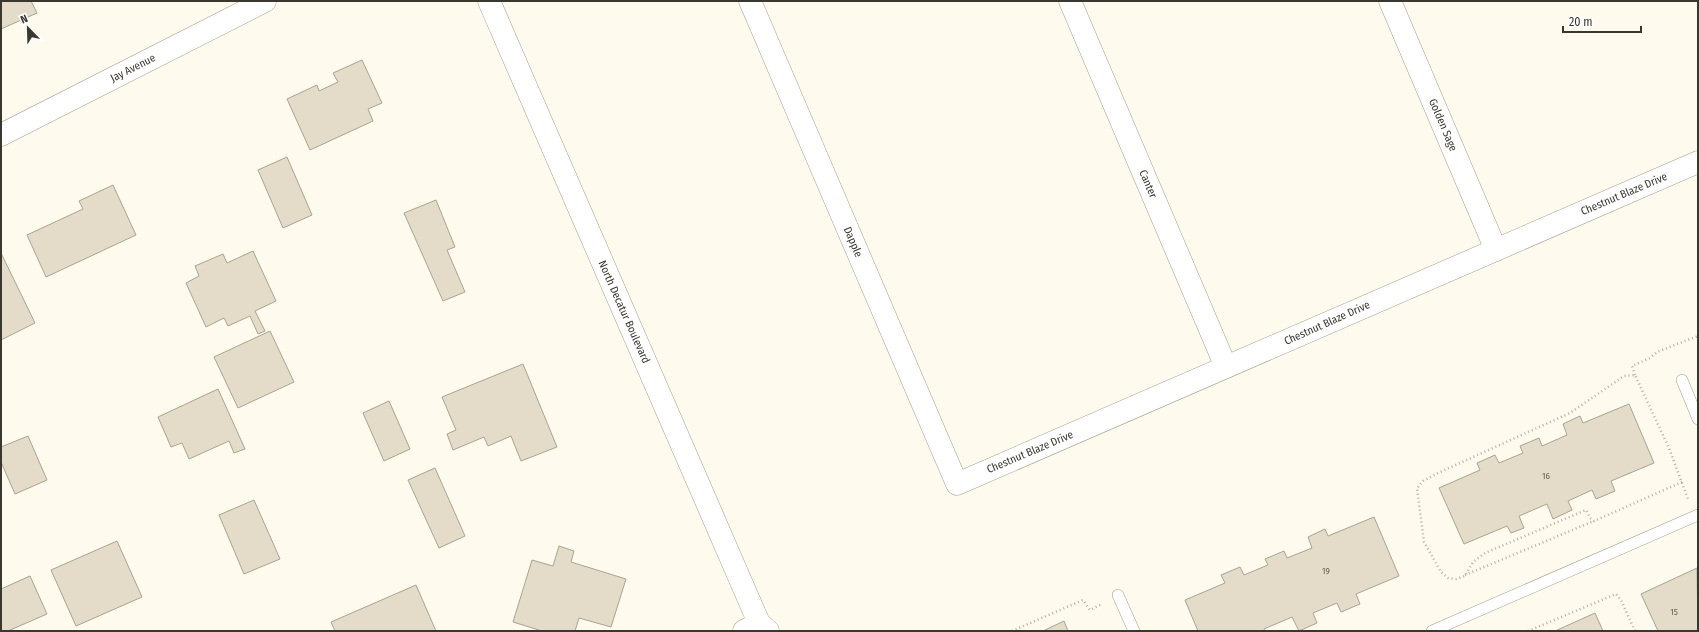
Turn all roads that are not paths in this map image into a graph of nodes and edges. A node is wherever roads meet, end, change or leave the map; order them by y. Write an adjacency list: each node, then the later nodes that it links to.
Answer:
1 (265, 1): 6 (street, Jay Avenue)
2 (489, 1): 15 (street, North Decatur Boulevard)
3 (750, 1): 12 (street, Dapple)
4 (1070, 1): 9 (street, Canter)
5 (1390, 1): 8 (street, Golden Sage)
6 (1, 135)
7 (1698, 162): 8 (street, Chestnut Blaze Drive)
8 (1496, 250): 9 (street, Chestnut Blaze Drive)
9 (1226, 367): 12 (street, Chestnut Blaze Drive)
10 (1682, 380): 11 (lane)
11 (1698, 419)
12 (956, 484)
13 (1696, 516): 17 (lane)
14 (1118, 595): 16 (lane)
15 (758, 629)
16 (1134, 631)
17 (1432, 631)

